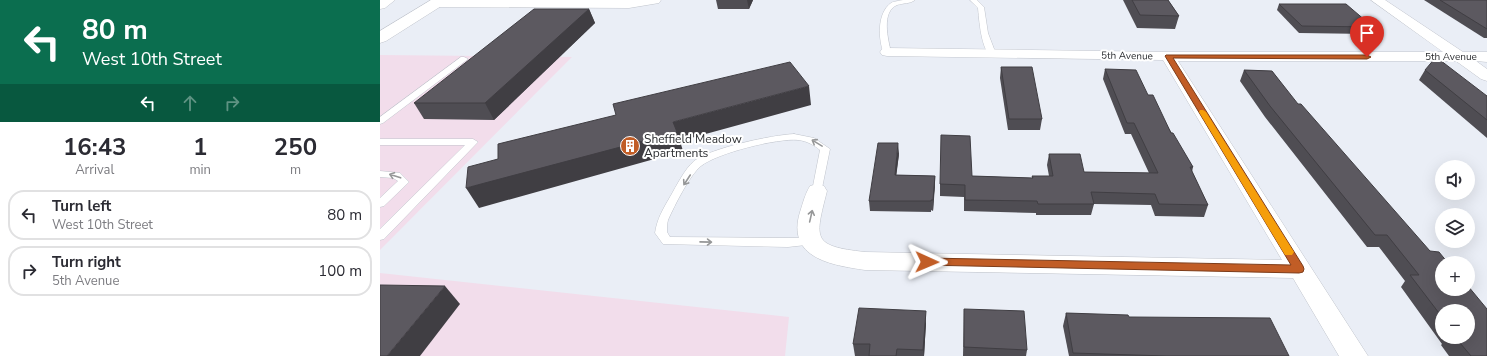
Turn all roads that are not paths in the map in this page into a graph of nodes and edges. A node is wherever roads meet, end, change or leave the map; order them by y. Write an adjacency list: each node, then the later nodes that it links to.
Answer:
1 (388, 0): 7 (street)
2 (655, 0): 6 (street)
3 (912, 0): 9 (lane)
4 (973, 0): 10 (lane)
5 (1376, 0): 12 (street)
6 (439, 1): 8 (street)
7 (380, 5)
8 (380, 38)
9 (887, 52): 10 (street, 5th Avenue)
10 (992, 54): 11 (street, 5th Avenue)
11 (1168, 56): 12 (street, 5th Avenue); 23 (street)
12 (1459, 57): 13 (street, 5th Avenue); 15 (street)
13 (1487, 57)
14 (464, 59): 16 (lane)
15 (1487, 76)
16 (380, 121)
17 (380, 142): 21 (lane)
18 (380, 174): 20 (lane, one-way to 18)
19 (817, 191): 22 (street, one-way to 19); 22 (lane, one-way to 22)
20 (380, 204)
21 (380, 236)
22 (811, 241): 23 (street)
23 (1299, 269): 24 (street)
24 (1354, 356)

